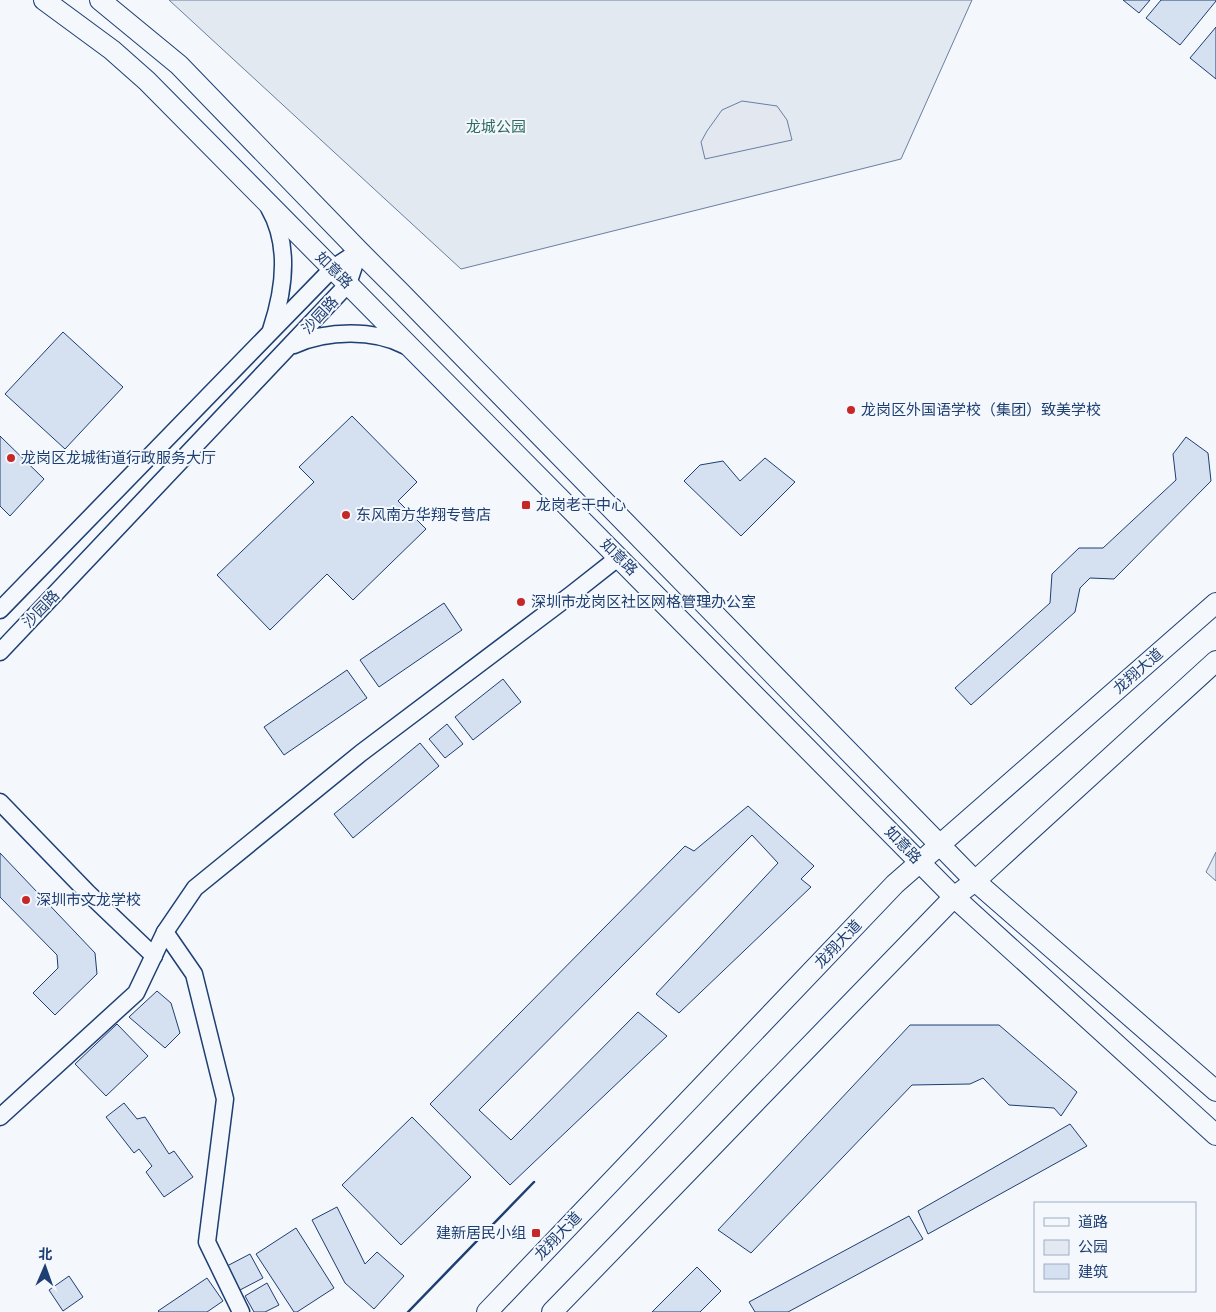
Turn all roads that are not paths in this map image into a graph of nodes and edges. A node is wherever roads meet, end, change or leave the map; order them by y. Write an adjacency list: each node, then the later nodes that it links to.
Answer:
1 (44, 0): 3 (main road, 如意路)
2 (100, 0): 4 (main road, 如意路)
3 (265, 200): 5 (main road, 如意路); 7 (street)
4 (359, 251): 5 (street, 沙园路); 6 (street, 沙园路); 16 (main road, 如意路)
5 (332, 268): 6 (main road, 如意路); 7 (street, 沙园路)
6 (348, 284): 8 (street, 沙园路); 9 (main road, 如意路)
7 (270, 333): 12 (street, 沙园路)
8 (290, 347): 9 (street); 13 (street, 沙园路)
9 (412, 349): 10 (main road, 如意路)
10 (619, 557): 17 (main road, 如意路); 20 (street)
11 (1216, 603): 16 (main road, 龙翔大道)
12 (0, 610)
13 (0, 652)
14 (1216, 661): 18 (main road)
15 (0, 802): 21 (street)
16 (940, 845): 17 (main road, 龙翔大道); 18 (main road, 如意路)
17 (920, 862): 19 (main road, 如意路); 26 (main road, 龙翔大道)
18 (975, 881): 19 (main road); 22 (main road, 如意路)
19 (954, 897): 24 (main road, 如意路); 27 (main road)
20 (164, 932): 21 (street); 25 (street)
21 (154, 956): 23 (street)
22 (1216, 1091)
23 (0, 1117)
24 (1216, 1135)
25 (241, 1312)
26 (487, 1312)
27 (552, 1312)

